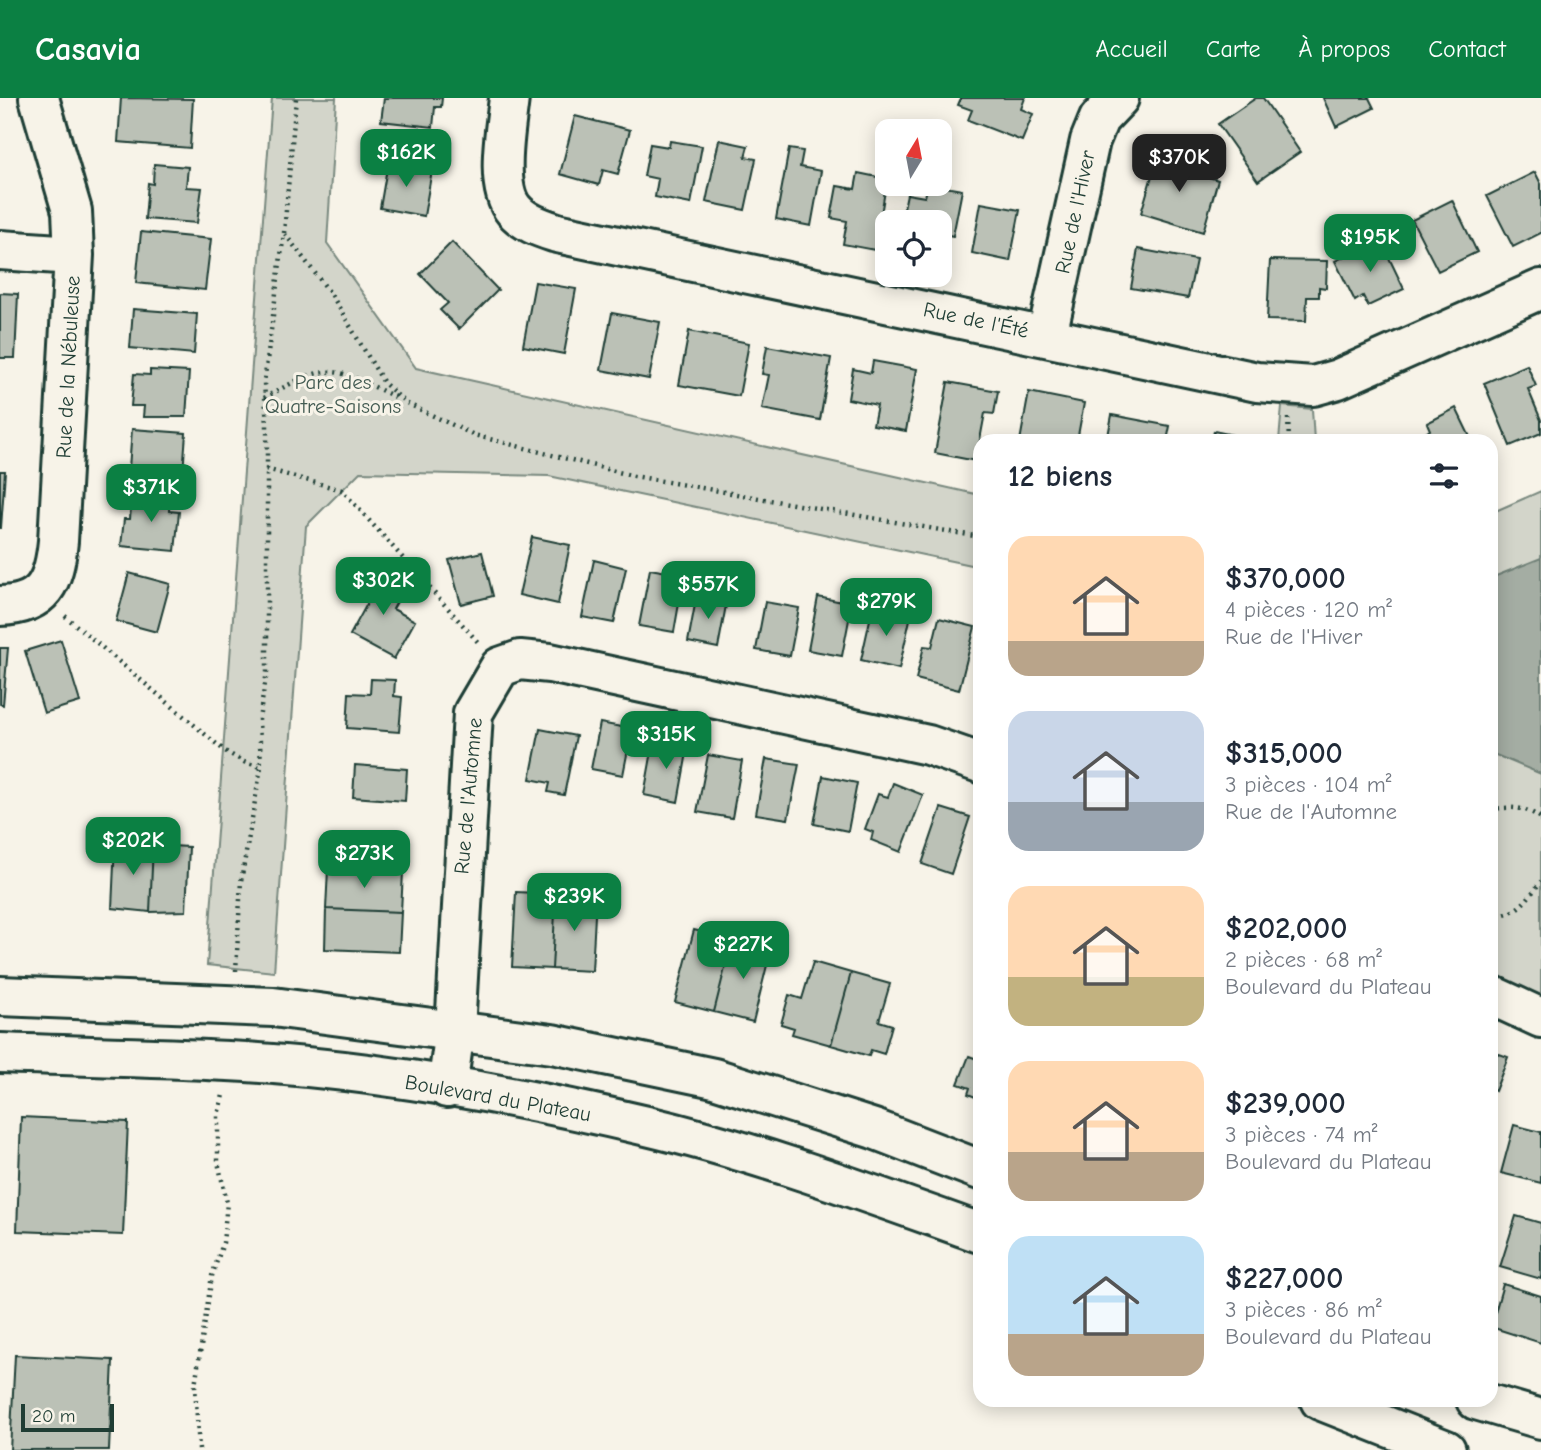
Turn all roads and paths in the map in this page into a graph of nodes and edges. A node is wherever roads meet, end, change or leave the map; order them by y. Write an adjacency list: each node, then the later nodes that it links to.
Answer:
1 (39, 98): 7 (street, Rue de la Nébuleuse)
2 (296, 98): 5 (path)
3 (509, 98): 9 (street, Rue de l'Été)
4 (1119, 98): 9 (street, Rue de l'Hiver)
5 (284, 233): 10 (path); 11 (path)
6 (0, 250): 7 (street)
7 (74, 255): 14 (street, Rue de la Nébuleuse)
8 (1541, 289): 9 (street, Rue de l'Été)
9 (1047, 335)
10 (264, 398): 11 (path); 12 (path)
11 (406, 403): 13 (path)
12 (266, 469): 16 (path); 18 (path)
13 (973, 536)
14 (40, 595): 15 (street); 18 (path)
15 (0, 606)
16 (500, 667): 17 (street); 27 (street, Rue de l'Automne)
17 (973, 761)
18 (261, 766): 23 (path)
19 (1498, 808): 20 (path)
20 (1541, 818)
21 (1541, 881): 22 (path)
22 (1498, 915)
23 (235, 981)
24 (0, 996): 27 (street)
25 (1498, 998): 26 (street)
26 (1541, 1018)
27 (455, 1030): 29 (street, Rue de l'Automne); 31 (street)
28 (0, 1053): 29 (street, Boulevard du Plateau)
29 (447, 1088): 32 (street, Boulevard du Plateau)
30 (223, 1093): 36 (path)
31 (973, 1167)
32 (973, 1232)
33 (1498, 1406): 35 (street)
34 (1338, 1407): 37 (street)
35 (1541, 1419)
36 (200, 1450)
37 (1446, 1450)

